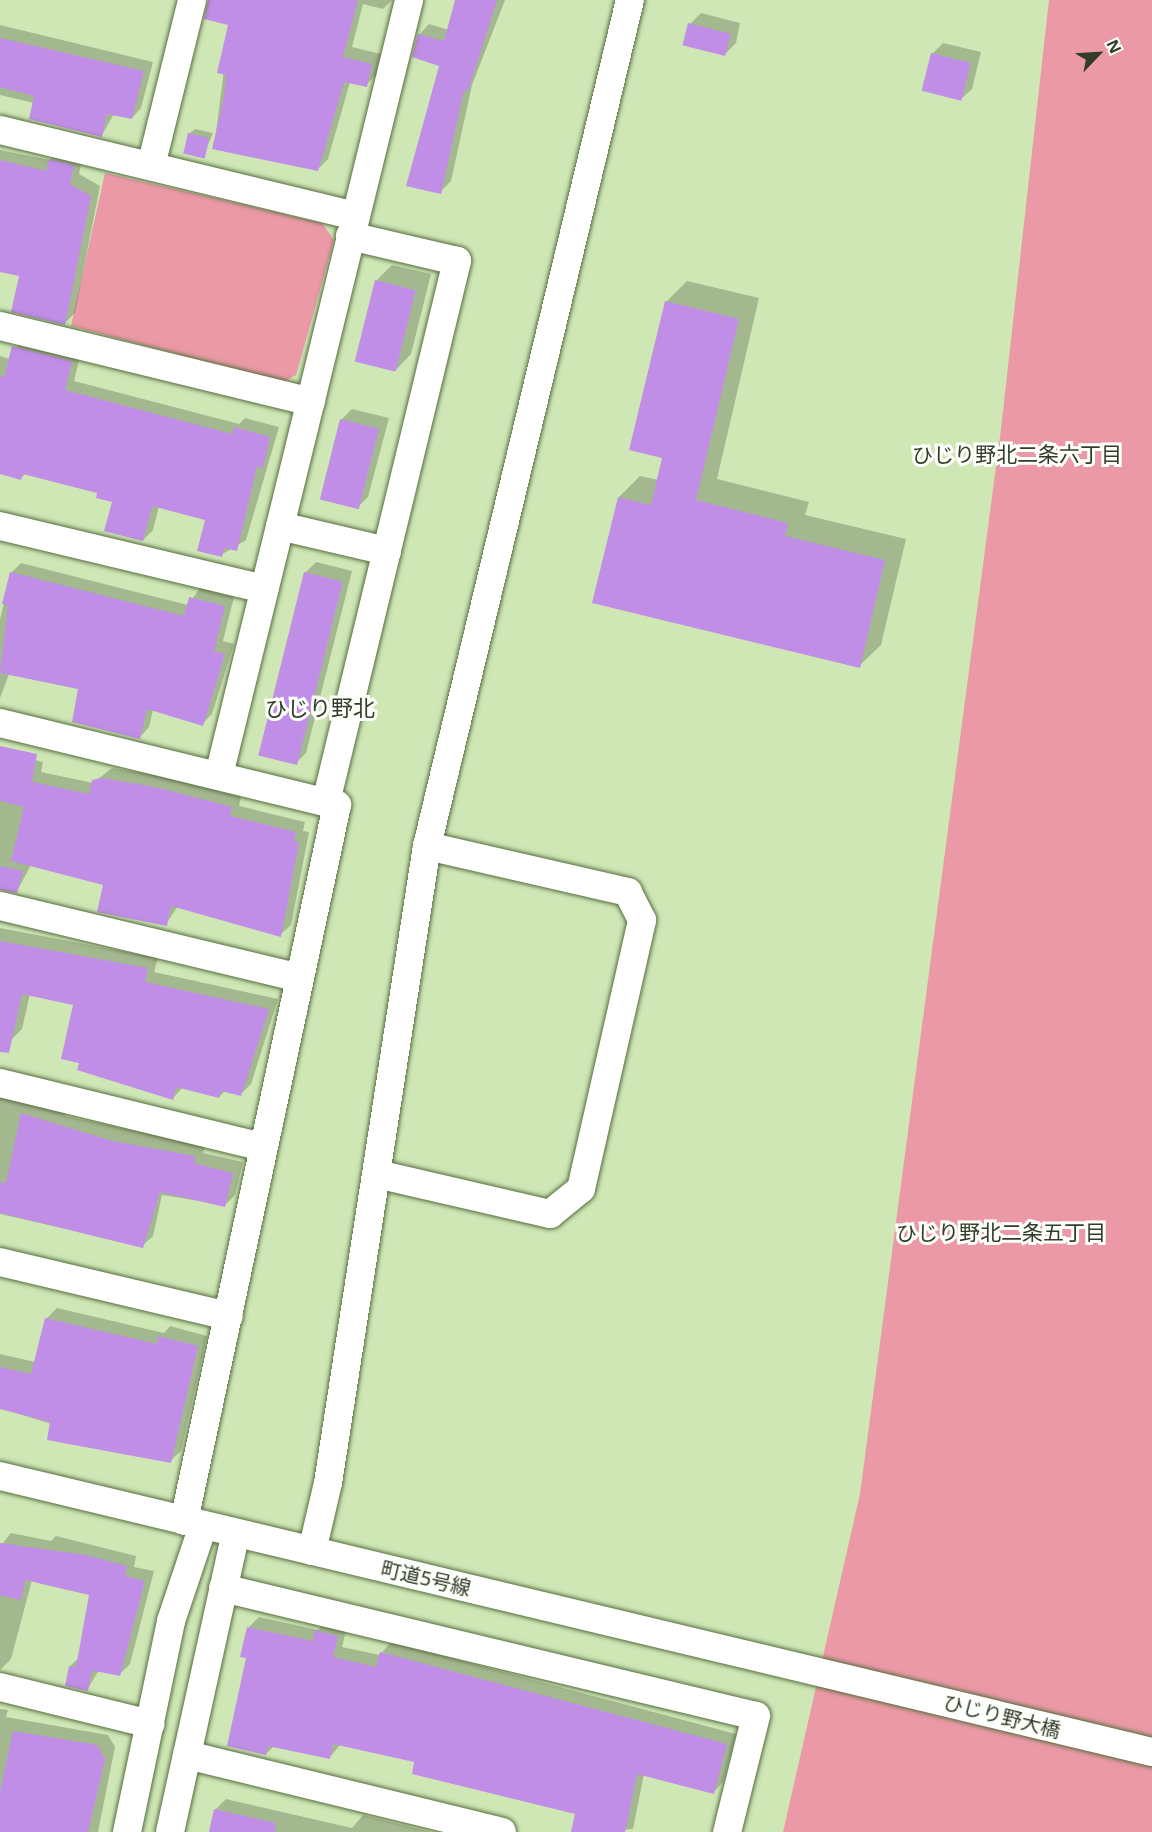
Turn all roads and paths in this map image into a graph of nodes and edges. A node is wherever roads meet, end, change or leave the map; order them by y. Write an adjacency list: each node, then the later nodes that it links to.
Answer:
1 (192, 0): 5 (street)
2 (409, 0): 6 (street)
3 (630, 0): 16 (street)
4 (0, 130): 5 (street)
5 (150, 166): 6 (street)
6 (353, 226): 8 (street); 11 (street)
7 (0, 326): 8 (street)
8 (311, 402): 10 (street)
9 (0, 526): 12 (street)
10 (280, 526): 11 (street); 12 (street)
11 (387, 551): 15 (street)
12 (265, 589): 14 (street)
13 (0, 723): 14 (street)
14 (219, 775): 15 (street)
15 (326, 802): 18 (street)
16 (427, 846): 21 (street); 21 (street)
17 (0, 906): 18 (street)
18 (299, 978): 20 (street)
19 (0, 1083): 20 (street)
20 (262, 1148): 23 (street)
21 (377, 1174): 27 (street)
22 (0, 1262): 23 (street)
23 (229, 1316): 25 (street)
24 (0, 1476): 25 (street, 町道5号線)
25 (194, 1523): 26 (street, 町道5号線); 31 (street)
26 (236, 1533): 27 (street, 町道5号線); 28 (street)
27 (312, 1551): 29 (street, 町道5号線)
28 (223, 1588): 33 (street); 37 (street)
29 (865, 1682): 32 (street, ひじり野大橋)
30 (0, 1687): 31 (street)
31 (151, 1724): 34 (street)
32 (1152, 1752)
33 (187, 1755): 35 (street); 36 (street)
34 (127, 1832)
35 (170, 1832)
36 (502, 1832)
37 (727, 1832)

